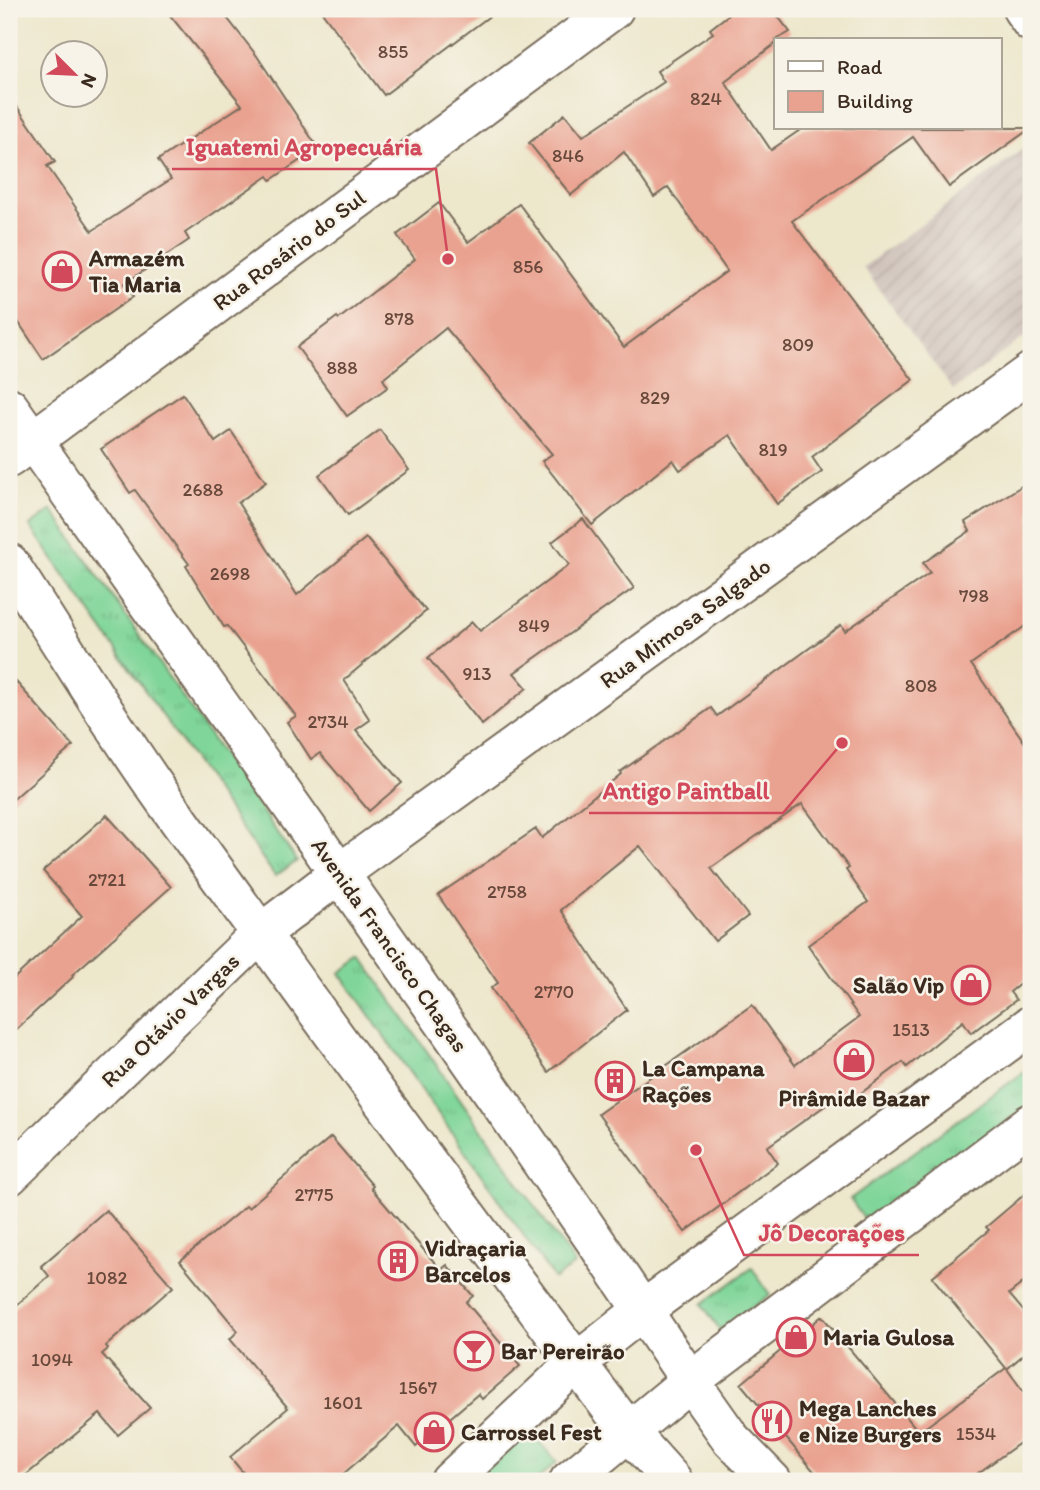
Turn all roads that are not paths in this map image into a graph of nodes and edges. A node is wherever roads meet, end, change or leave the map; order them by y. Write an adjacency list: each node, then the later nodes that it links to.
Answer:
1 (614, 9): 6 (main road, Rua Rosário do Sul)
2 (1022, 9): 3 (main road)
3 (1031, 22)
4 (1031, 372): 8 (main road, Rua Mimosa Salgado)
5 (9, 407): 6 (main road, Avenida Francisco Chagas)
6 (20, 449): 8 (main road, Avenida Francisco Chagas)
7 (9, 563): 9 (main road)
8 (340, 873): 9 (main road, Rua Otávio Vargas); 13 (main road, Avenida Francisco Chagas)
9 (260, 934): 12 (main road, Rua Otávio Vargas); 14 (main road)
10 (1031, 1025): 13 (main road)
11 (1031, 1123): 15 (main road)
12 (9, 1177)
13 (643, 1310): 14 (main road); 15 (main road, Avenida Francisco Chagas)
14 (576, 1363): 16 (main road); 17 (main road)
15 (690, 1381): 16 (main road); 20 (main road, Avenida Francisco Chagas)
16 (629, 1432): 18 (main road); 19 (main road)
17 (450, 1481)
18 (569, 1481)
19 (673, 1481)
20 (772, 1481)

